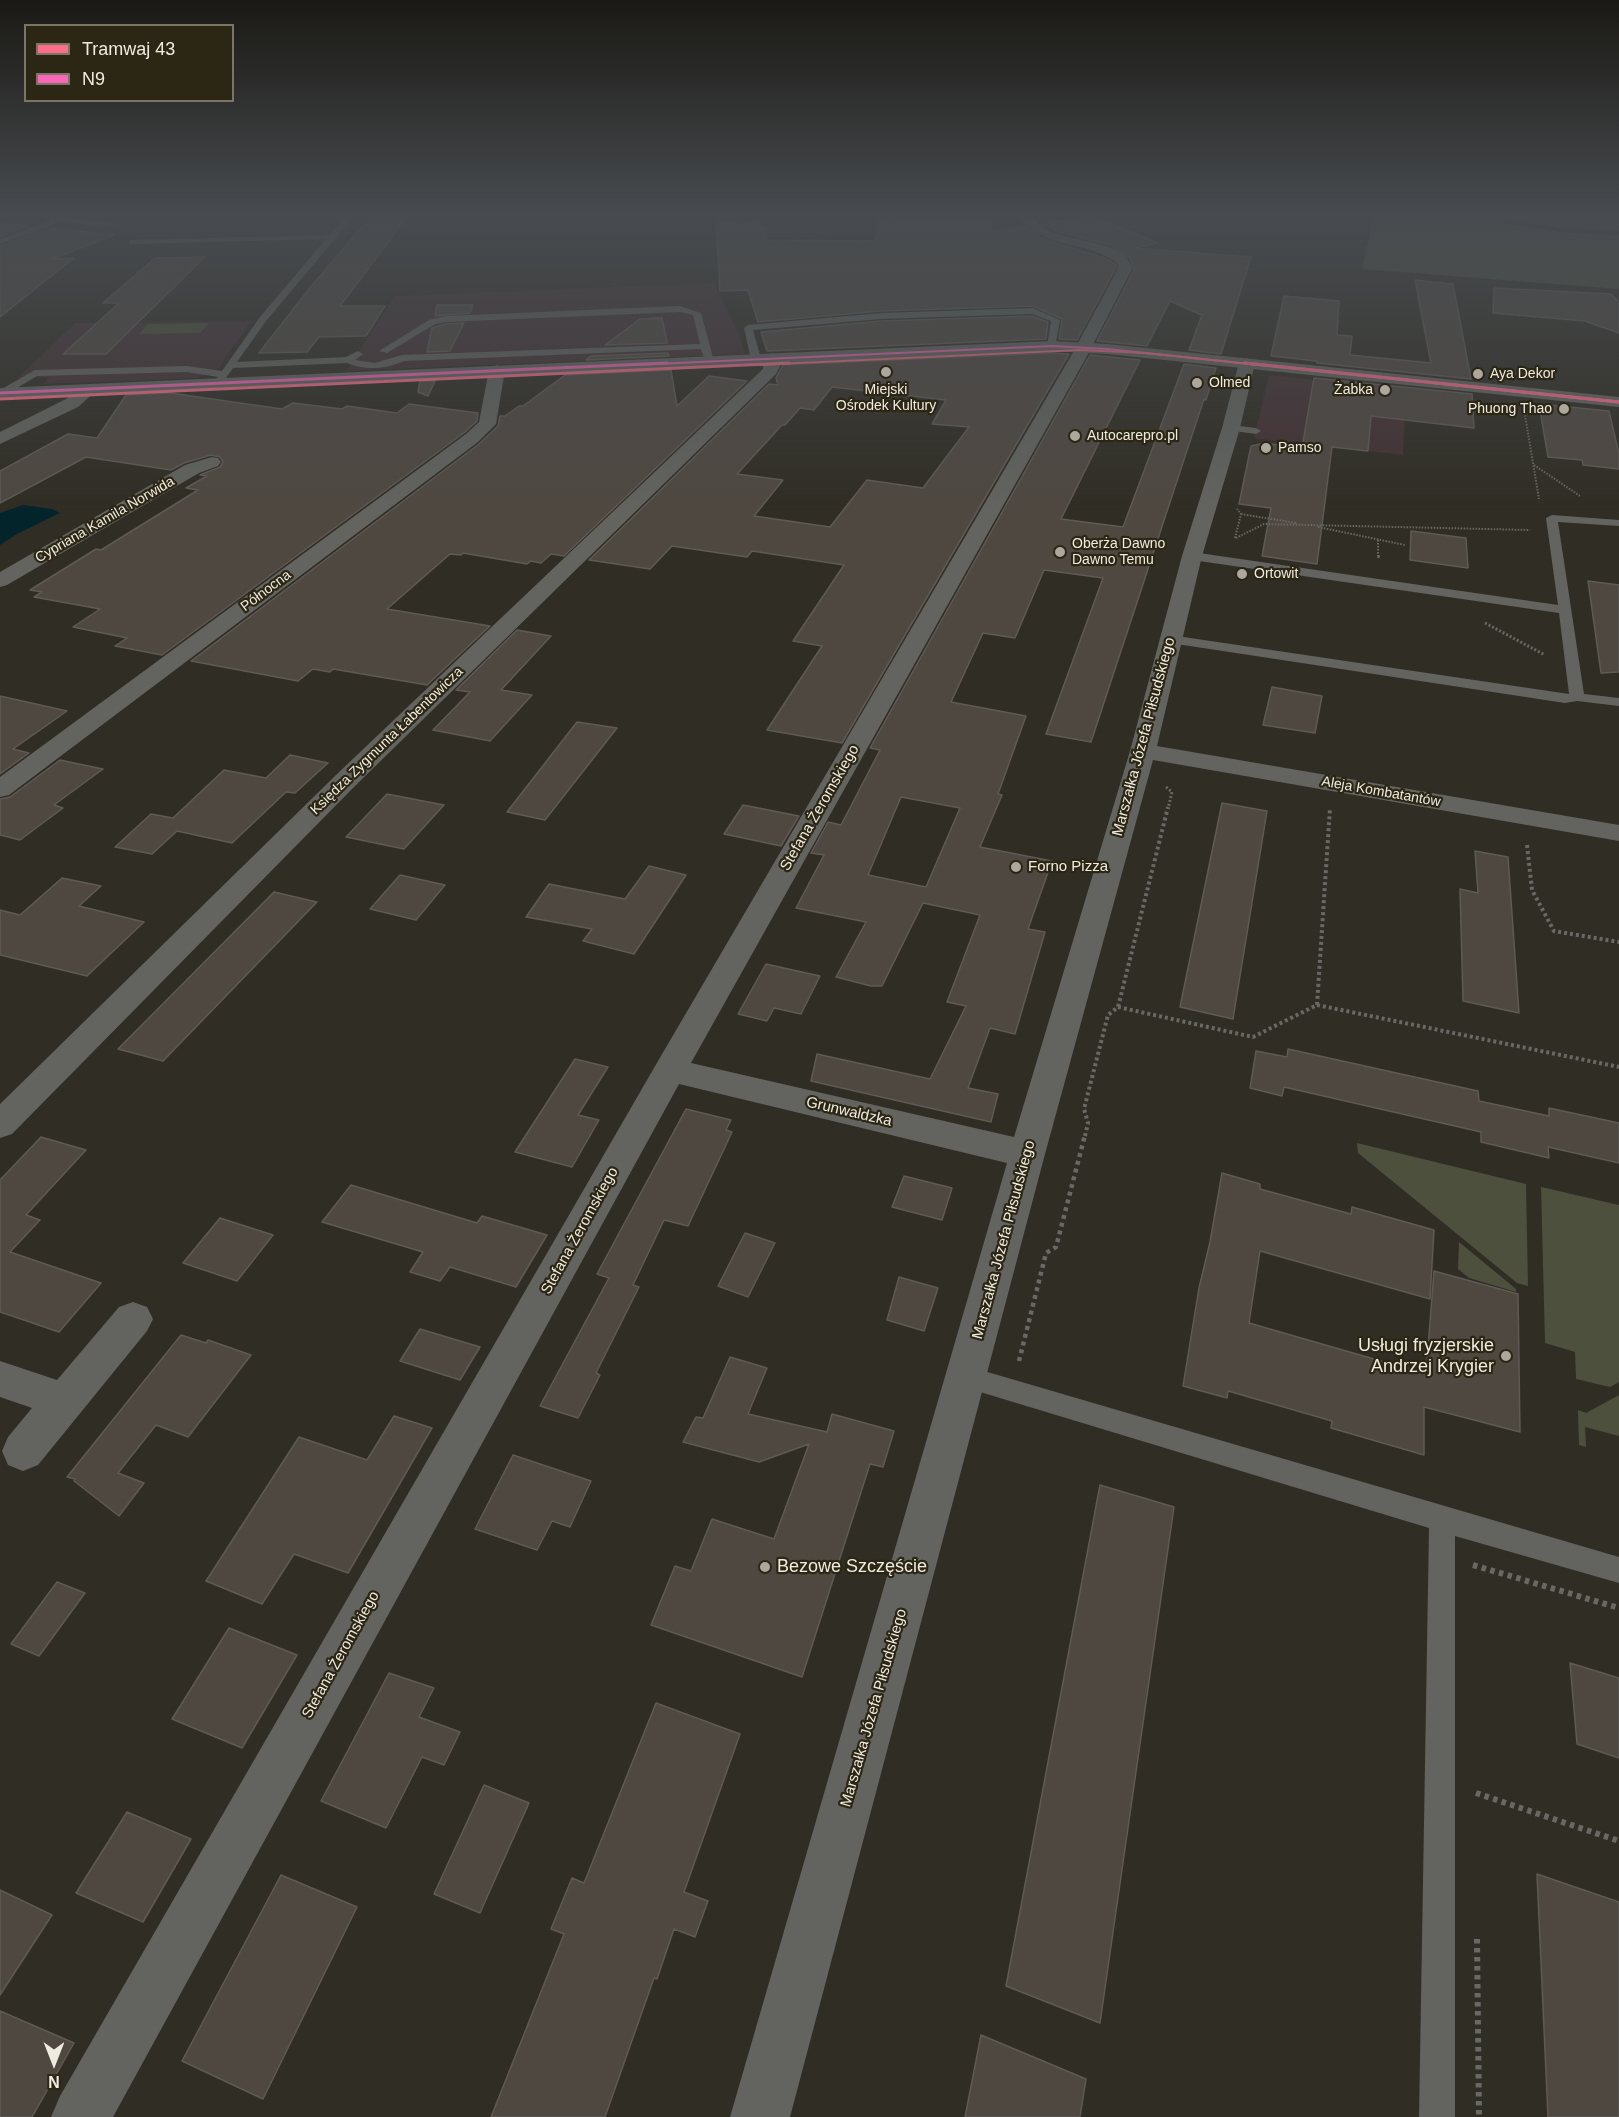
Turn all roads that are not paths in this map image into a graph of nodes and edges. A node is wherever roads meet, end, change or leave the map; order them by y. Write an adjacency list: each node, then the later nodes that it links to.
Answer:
1 (267, 315): 14 (lane)
2 (544, 315): 8 (lane)
3 (697, 315): 9 (lane)
4 (918, 315): 11 (lane)
5 (1043, 315): 7 (lane)
6 (1091, 315): 7 (street, Stefana Żeromskiego)
7 (1067, 347): 11 (main road); 13 (main road); 32 (street, Stefana Żeromskiego)
8 (384, 351): 10 (lane); 12 (lane)
9 (707, 354): 10 (lane); 11 (main road); 15 (main road)
10 (402, 358): 12 (lane)
11 (764, 358): 33 (street, Księdza Zygmunta Łabentowicza)
12 (348, 360): 14 (lane)
13 (1247, 363): 19 (main road); 23 (street, Marszałka Józefa Piłsudskiego)
14 (232, 365): 16 (lane)
15 (497, 370): 16 (main road); 30 (street, Północna)
16 (222, 378): 17 (main road); 18 (lane)
17 (90, 389): 18 (main road); 20 (street)
18 (1, 393)
19 (1619, 402)
20 (0, 439)
21 (212, 462): 24 (street, Cypriana Kamila Norwida)
22 (1619, 523): 25 (lane)
23 (1192, 556): 25 (lane); 26 (street, Marszałka Józefa Piłsudskiego)
24 (0, 581)
25 (1564, 610): 27 (lane)
26 (1170, 639): 27 (lane); 29 (street, Marszałka Józefa Piłsudskiego)
27 (1576, 697): 28 (lane)
28 (1619, 702)
29 (1143, 751): 31 (street, Aleja Kombatantów); 34 (street, Marszałka Józefa Piłsudskiego)
30 (0, 789)
31 (1619, 833)
32 (670, 1070): 34 (street, Grunwaldzka); 42 (street, Stefana Żeromskiego)
33 (0, 1125)
34 (1027, 1154): 36 (street, Marszałka Józefa Piłsudskiego)
35 (132, 1319): 38 (street)
36 (967, 1377): 40 (lane); 43 (street, Marszałka Józefa Piłsudskiego)
37 (0, 1379): 38 (street)
38 (65, 1401): 39 (street)
39 (23, 1451)
40 (1442, 1519): 41 (lane); 44 (lane)
41 (1619, 1570)
42 (81, 2117)
43 (760, 2117)
44 (1437, 2117)

